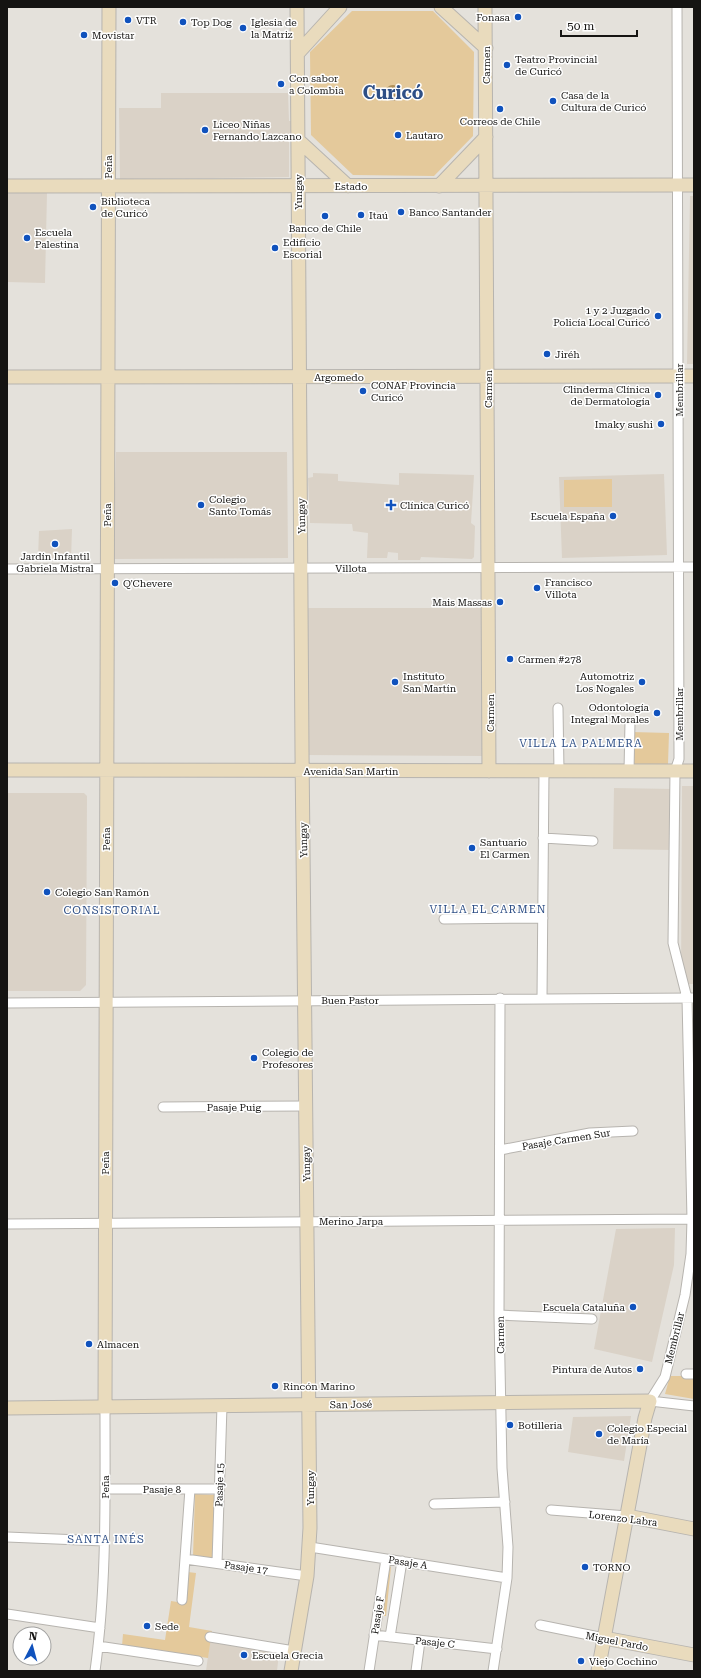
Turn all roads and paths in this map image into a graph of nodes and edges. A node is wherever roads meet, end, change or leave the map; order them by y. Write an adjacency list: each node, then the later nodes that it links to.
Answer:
1 (109, 7): 14 (street, Peña)
2 (297, 7): 8 (street, Yungay)
3 (340, 7): 8 (street)
4 (441, 7): 7 (street)
5 (485, 7): 7 (street, Carmen)
6 (677, 7): 11 (street, Membrillar)
7 (486, 48): 9 (street, Carmen)
8 (298, 53): 10 (street, Yungay)
9 (486, 137): 16 (street); 17 (street, Carmen)
10 (298, 140): 15 (street); 18 (street, Yungay)
11 (678, 185): 12 (street, Estado); 17 (street, Estado); 20 (street, Membrillar)
12 (694, 185)
13 (7, 186): 14 (street, Estado)
14 (108, 186): 18 (street, Estado); 23 (street, Peña)
15 (348, 186): 16 (street, Estado); 18 (street, Estado)
16 (439, 186): 17 (street, Estado)
17 (487, 186): 19 (street, Carmen)
18 (298, 187): 24 (street, Yungay)
19 (488, 376): 20 (street, Argomedo); 24 (street, Argomedo); 27 (street, Carmen)
20 (679, 376): 21 (street, Argomedo); 28 (street, Membrillar)
21 (694, 376)
22 (7, 377): 23 (street, Argomedo)
23 (107, 377): 24 (street, Argomedo); 30 (street, Peña)
24 (300, 377): 26 (street, Yungay)
25 (694, 567): 28 (street, Villota)
26 (301, 568): 27 (street, Villota); 30 (street, Villota); 35 (street, Yungay)
27 (489, 568): 28 (street, Villota); 36 (street, Carmen)
28 (679, 568): 40 (street, Membrillar)
29 (7, 569): 30 (street, Villota)
30 (106, 569): 34 (street, Peña)
31 (558, 708): 38 (street)
32 (630, 722): 39 (street)
33 (7, 770): 34 (street, Avenida San Martín)
34 (106, 770): 35 (street, Avenida San Martín); 50 (street, Peña)
35 (302, 770): 36 (street, Avenida San Martín); 49 (street, Yungay)
36 (490, 771): 37 (street, Avenida San Martín)
37 (544, 771): 38 (street, Avenida San Martín); 42 (street)
38 (559, 771): 39 (street, Avenida San Martín)
39 (629, 771): 40 (street, Avenida San Martín)
40 (675, 771): 41 (street, Avenida San Martín); 48 (street, Membrillar)
41 (694, 771)
42 (544, 838): 43 (street); 44 (street)
43 (593, 841)
44 (543, 918): 45 (street); 47 (street)
45 (444, 919)
46 (500, 998): 47 (street, Buen Pastor); 49 (street, Buen Pastor); 55 (street, Carmen)
47 (542, 998): 48 (street, Buen Pastor)
48 (690, 998): 56 (street, Membrillar)
49 (305, 1000): 50 (street, Buen Pastor); 52 (street, Yungay)
50 (106, 1002): 51 (street, Buen Pastor); 59 (street, Peña)
51 (7, 1003)
52 (306, 1106): 53 (street, Pasaje Puig); 58 (street, Yungay)
53 (162, 1107)
54 (633, 1131): 55 (street, Pasaje Carmen Sur)
55 (500, 1150): 57 (street, Carmen)
56 (693, 1219): 57 (street, Merino Jarpa); 63 (street, Membrillar)
57 (499, 1220): 58 (street, Merino Jarpa); 61 (street, Carmen)
58 (307, 1222): 59 (street, Merino Jarpa); 65 (street, Yungay)
59 (105, 1223): 60 (street, Merino Jarpa); 68 (street, Peña)
60 (7, 1224)
61 (499, 1315): 62 (street); 64 (street, Carmen)
62 (592, 1319)
63 (650, 1401): 64 (street, San José); 67 (street, San José); 76 (street, Membrillar)
64 (500, 1402): 65 (street, San José); 73 (street, Carmen)
65 (310, 1405): 66 (street, San José); 80 (street, Yungay)
66 (222, 1406): 68 (street, San José); 72 (street, Pasaje 15)
67 (694, 1406)
68 (105, 1407): 69 (street, San José); 70 (street, Peña)
69 (7, 1408)
70 (105, 1489): 71 (street, Pasaje 8); 79 (street, Peña)
71 (190, 1489): 72 (street, Pasaje 8); 81 (street)
72 (219, 1490): 84 (street, Pasaje 15)
73 (505, 1502): 74 (street); 86 (street, Carmen)
74 (434, 1504)
75 (551, 1510): 76 (street, Lorenzo Labra)
76 (627, 1516): 77 (street, Lorenzo Labra); 94 (street, Membrillar)
77 (694, 1529)
78 (7, 1537): 79 (street)
79 (104, 1541): 90 (street, Peña)
80 (310, 1547): 82 (street, Pasaje A); 85 (street, Yungay)
81 (185, 1559): 84 (street, Pasaje 17); 87 (street)
82 (386, 1559): 83 (street, Pasaje A); 91 (street, Pasaje F)
83 (402, 1561): 86 (street, Pasaje A); 93 (street, Pasaje F)
84 (217, 1564): 85 (street, Pasaje 17)
85 (307, 1576): 98 (street, Yungay)
86 (507, 1578): 97 (street, Carmen)
87 (182, 1600)
88 (7, 1614): 90 (street)
89 (540, 1625): 94 (street, Miguel Pardo)
90 (100, 1628): 96 (street, Peña)
91 (374, 1635): 93 (street, Pasaje C); 103 (street, Pasaje F)
92 (210, 1637): 98 (street)
93 (390, 1637): 95 (street, Pasaje C)
94 (604, 1638): 99 (street, Miguel Pardo); 106 (street, Membrillar)
95 (420, 1641): 97 (street, Pasaje C); 104 (street)
96 (98, 1646): 100 (street); 101 (street, Peña)
97 (496, 1649): 105 (street, Carmen)
98 (294, 1650): 102 (street, Yungay)
99 (694, 1656)
100 (198, 1661)
101 (95, 1671)
102 (291, 1671)
103 (369, 1671)
104 (416, 1671)
105 (493, 1671)
106 (598, 1671)

